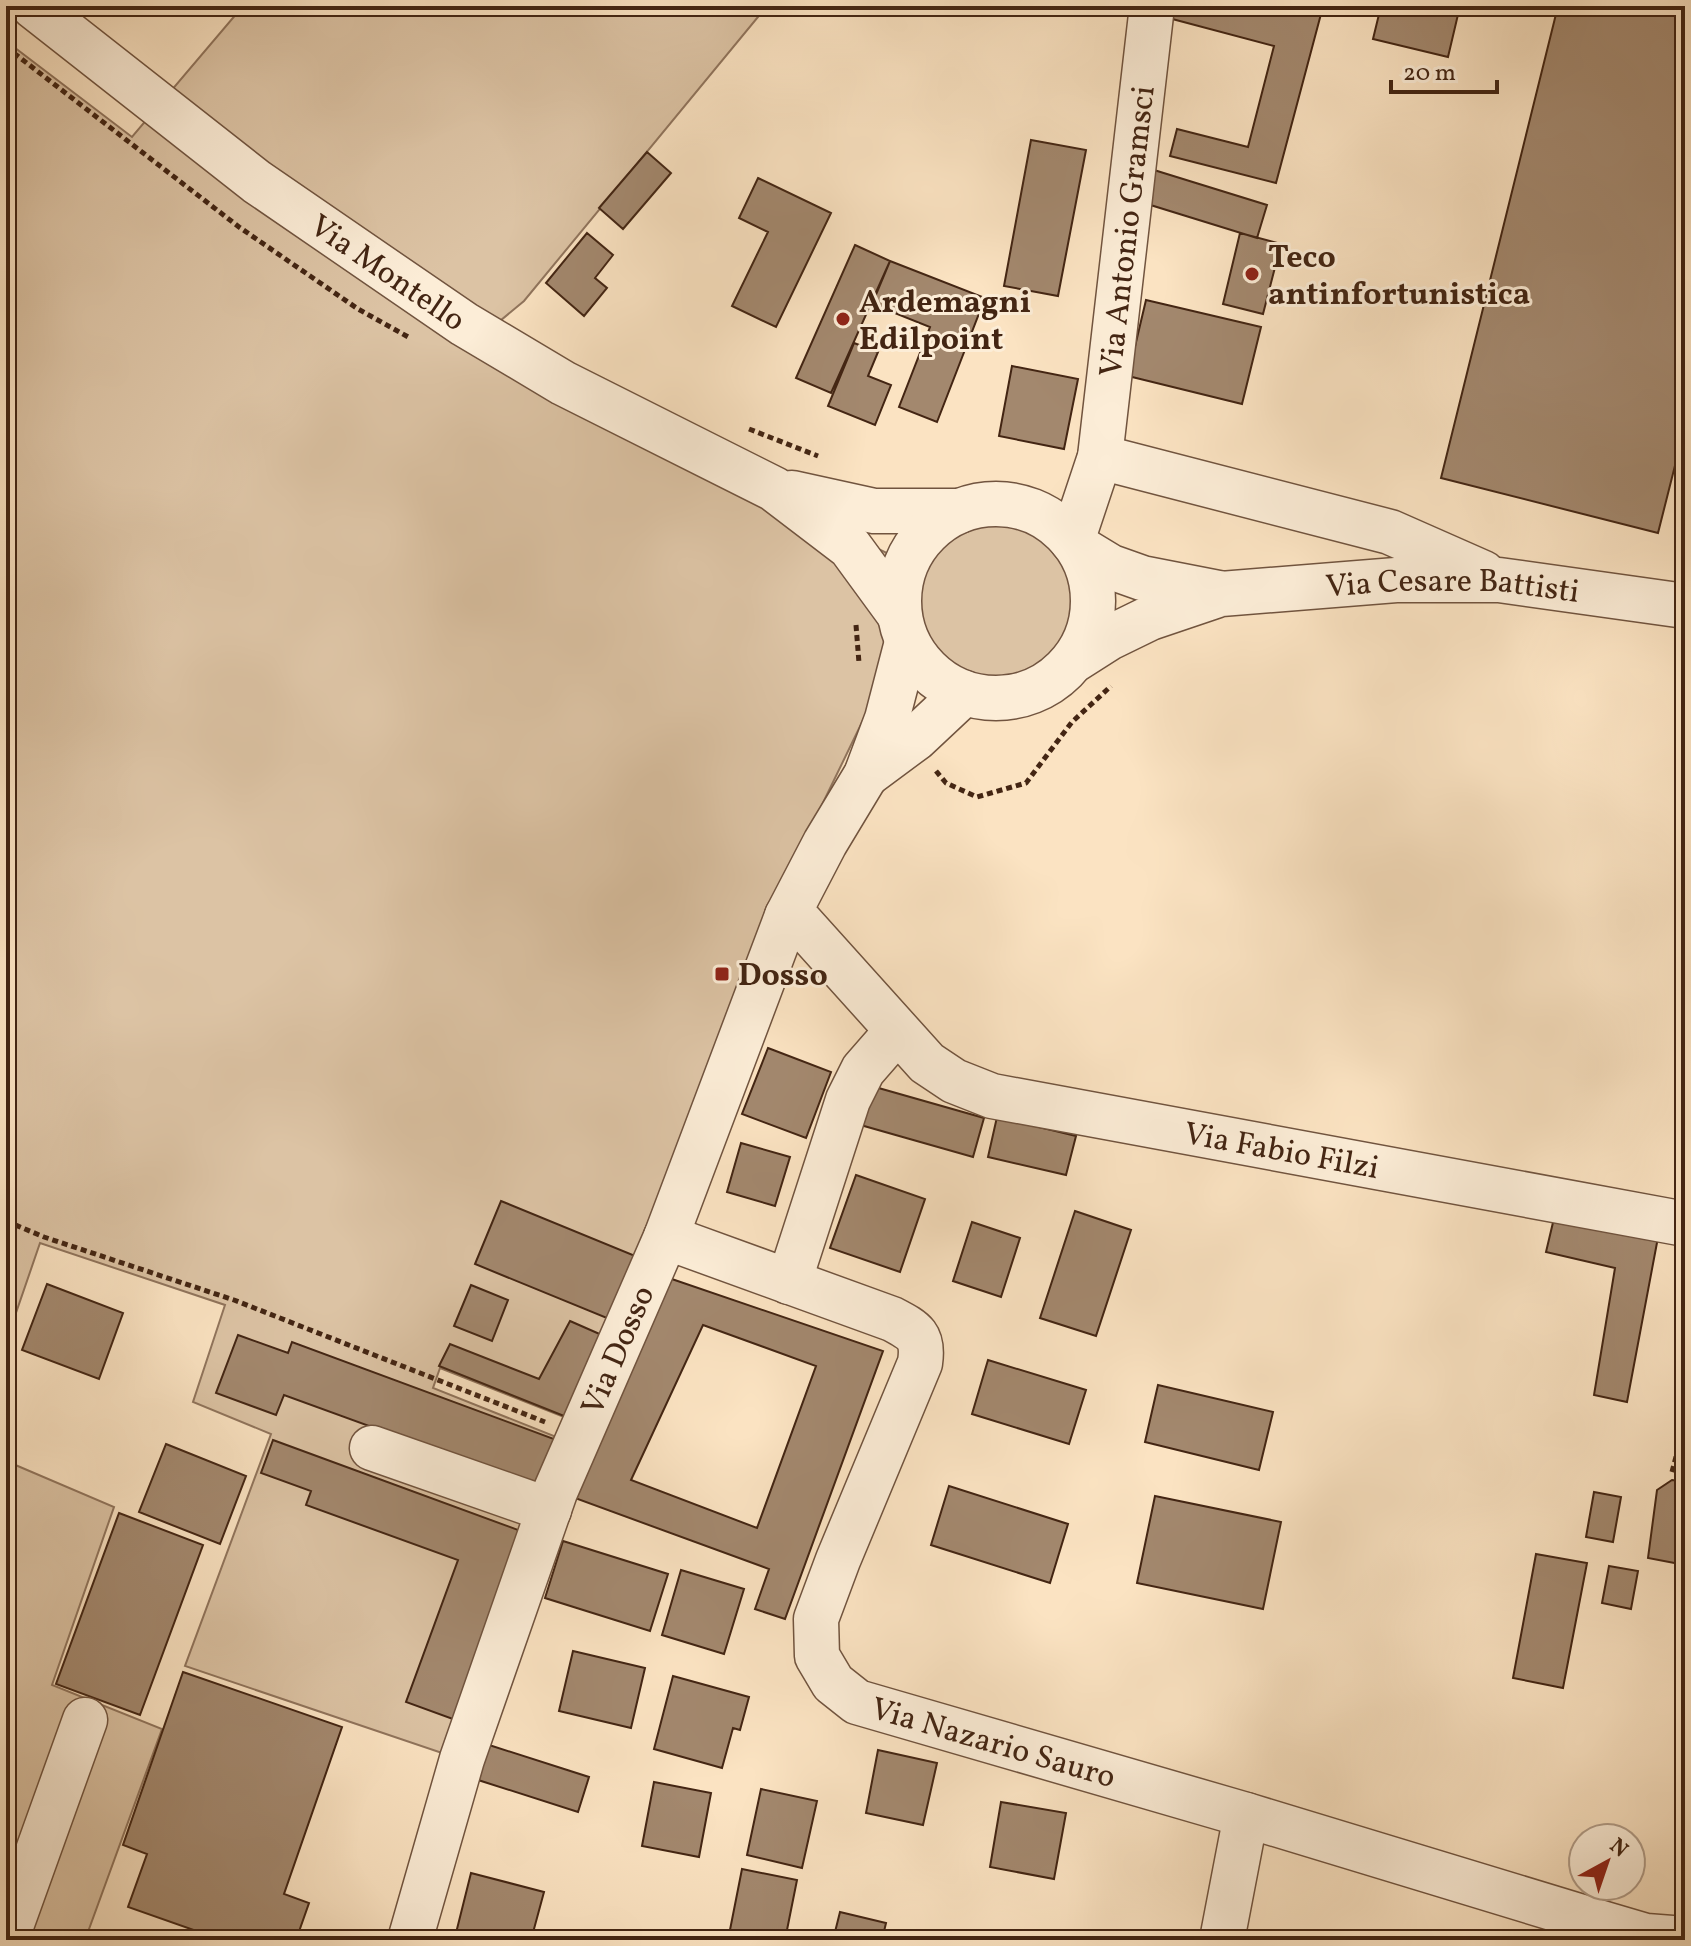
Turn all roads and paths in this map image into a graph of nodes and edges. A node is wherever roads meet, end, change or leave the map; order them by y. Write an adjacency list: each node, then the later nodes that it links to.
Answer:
1 (33, 6): 6 (street, Via Montello)
2 (1152, 6): 4 (street, Via Antonio Gramsci)
3 (747, 428): 5 (path)
4 (1100, 457): 7 (street); 9 (street, Via Antonio Gramsci); 10 (street)
5 (831, 461)
6 (774, 489): 8 (street, Via Montello); 13 (street, Via Montello)
7 (1031, 510): 8 (street); 9 (street)
8 (959, 511): 13 (street)
9 (1075, 544): 11 (street, Via Cesare Battisti); 14 (street)
10 (1499, 580): 11 (street, Via Cesare Battisti); 12 (street, Via Cesare Battisti)
11 (1221, 594): 14 (street, Via Cesare Battisti)
12 (1685, 606)
13 (903, 628): 15 (street); 16 (street, Via Dosso)
14 (1076, 659): 15 (street)
15 (964, 693): 16 (street, Via Dosso)
16 (866, 775): 17 (street, Via Dosso)
17 (787, 916): 18 (street, Via Fabio Filzi); 21 (street, Via Dosso)
18 (897, 1031): 20 (street, Via Fabio Filzi); 22 (street)
19 (6, 1221): 23 (path)
20 (1685, 1224)
21 (666, 1237): 22 (street, Via Nazario Sauro); 23 (street, Via Dosso)
22 (789, 1282): 29 (street, Via Nazario Sauro)
23 (579, 1435): 27 (street, Via Dosso)
24 (1685, 1442): 26 (path)
25 (372, 1448): 27 (street)
26 (1672, 1472)
27 (549, 1510): 32 (street, Via Dosso)
28 (85, 1720): 31 (street)
29 (1246, 1815): 30 (street, Via Nazario Sauro); 33 (street)
30 (1659, 1938)
31 (6, 1940)
32 (410, 1940)
33 (1222, 1940)

